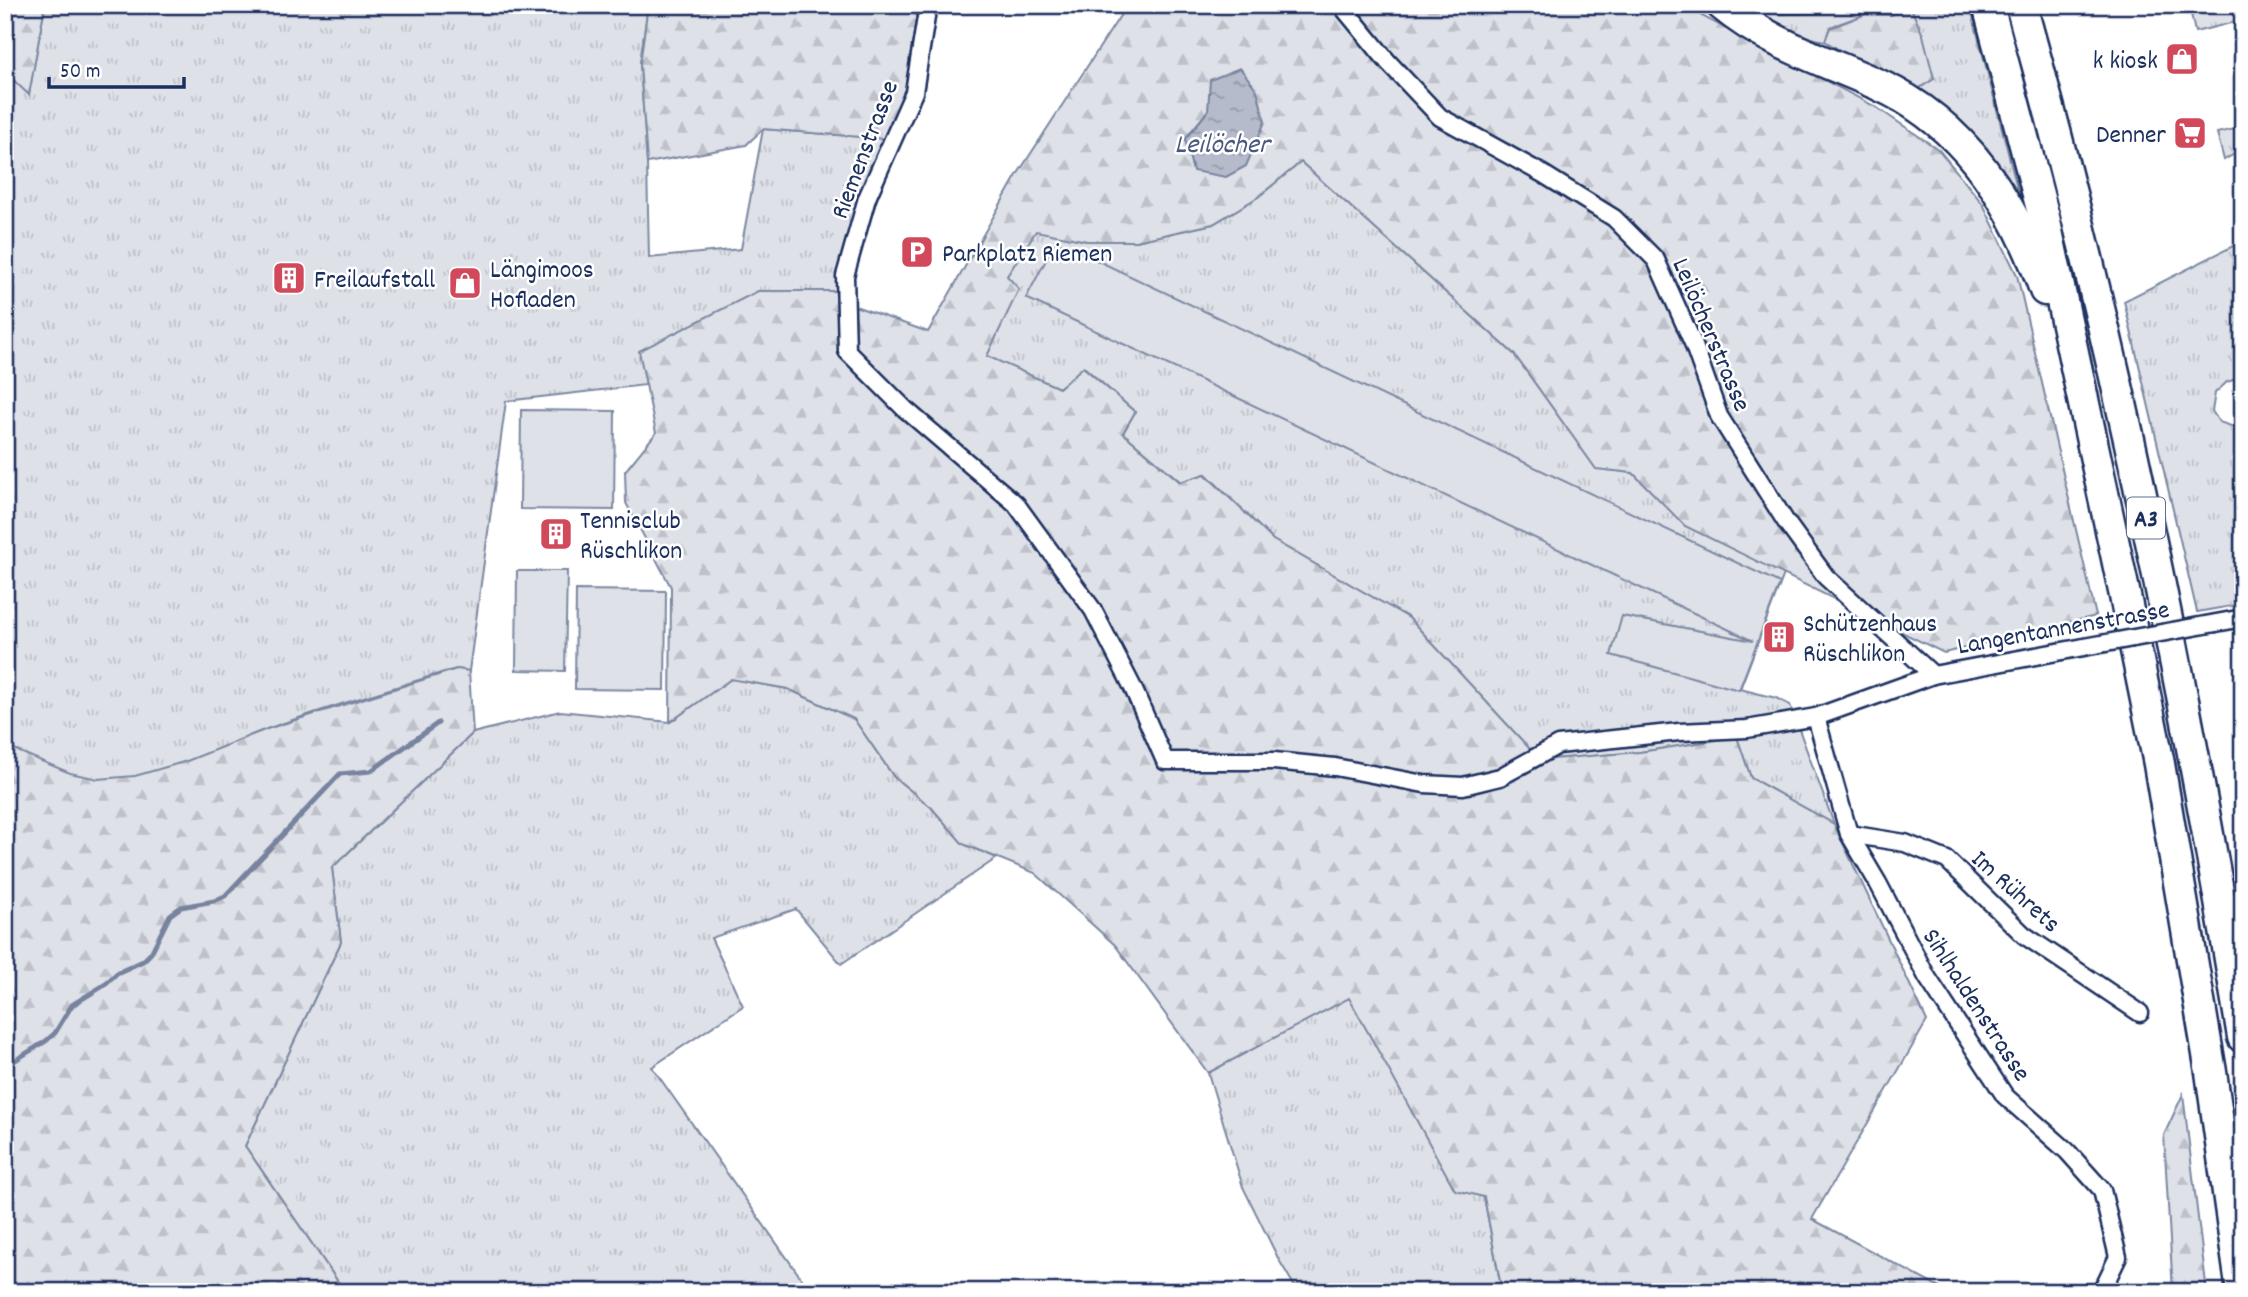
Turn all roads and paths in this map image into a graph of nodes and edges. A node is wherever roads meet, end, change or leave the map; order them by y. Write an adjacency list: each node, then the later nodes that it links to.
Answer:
1 (928, 5): 6 (street, Riemenstrasse)
2 (1341, 5): 9 (street, Leilöcherstrasse)
3 (1723, 5): 7 (highway)
4 (1988, 5): 7 (highway, A3)
5 (2021, 5): 13 (highway, A3)
6 (847, 351): 10 (street, Langentannenstrasse)
7 (2084, 404): 15 (highway, A3)
8 (2243, 618): 9 (street, Langentannenstrasse, bridge)
9 (1933, 675): 10 (street, Langentannenstrasse)
10 (1815, 717): 11 (street, Sihlhaldenstrasse)
11 (1849, 834): 12 (street, Im Rührets); 14 (street, Sihlhaldenstrasse)
12 (2140, 1013)
13 (2243, 1037)
14 (2101, 1292)
15 (2242, 1292)

